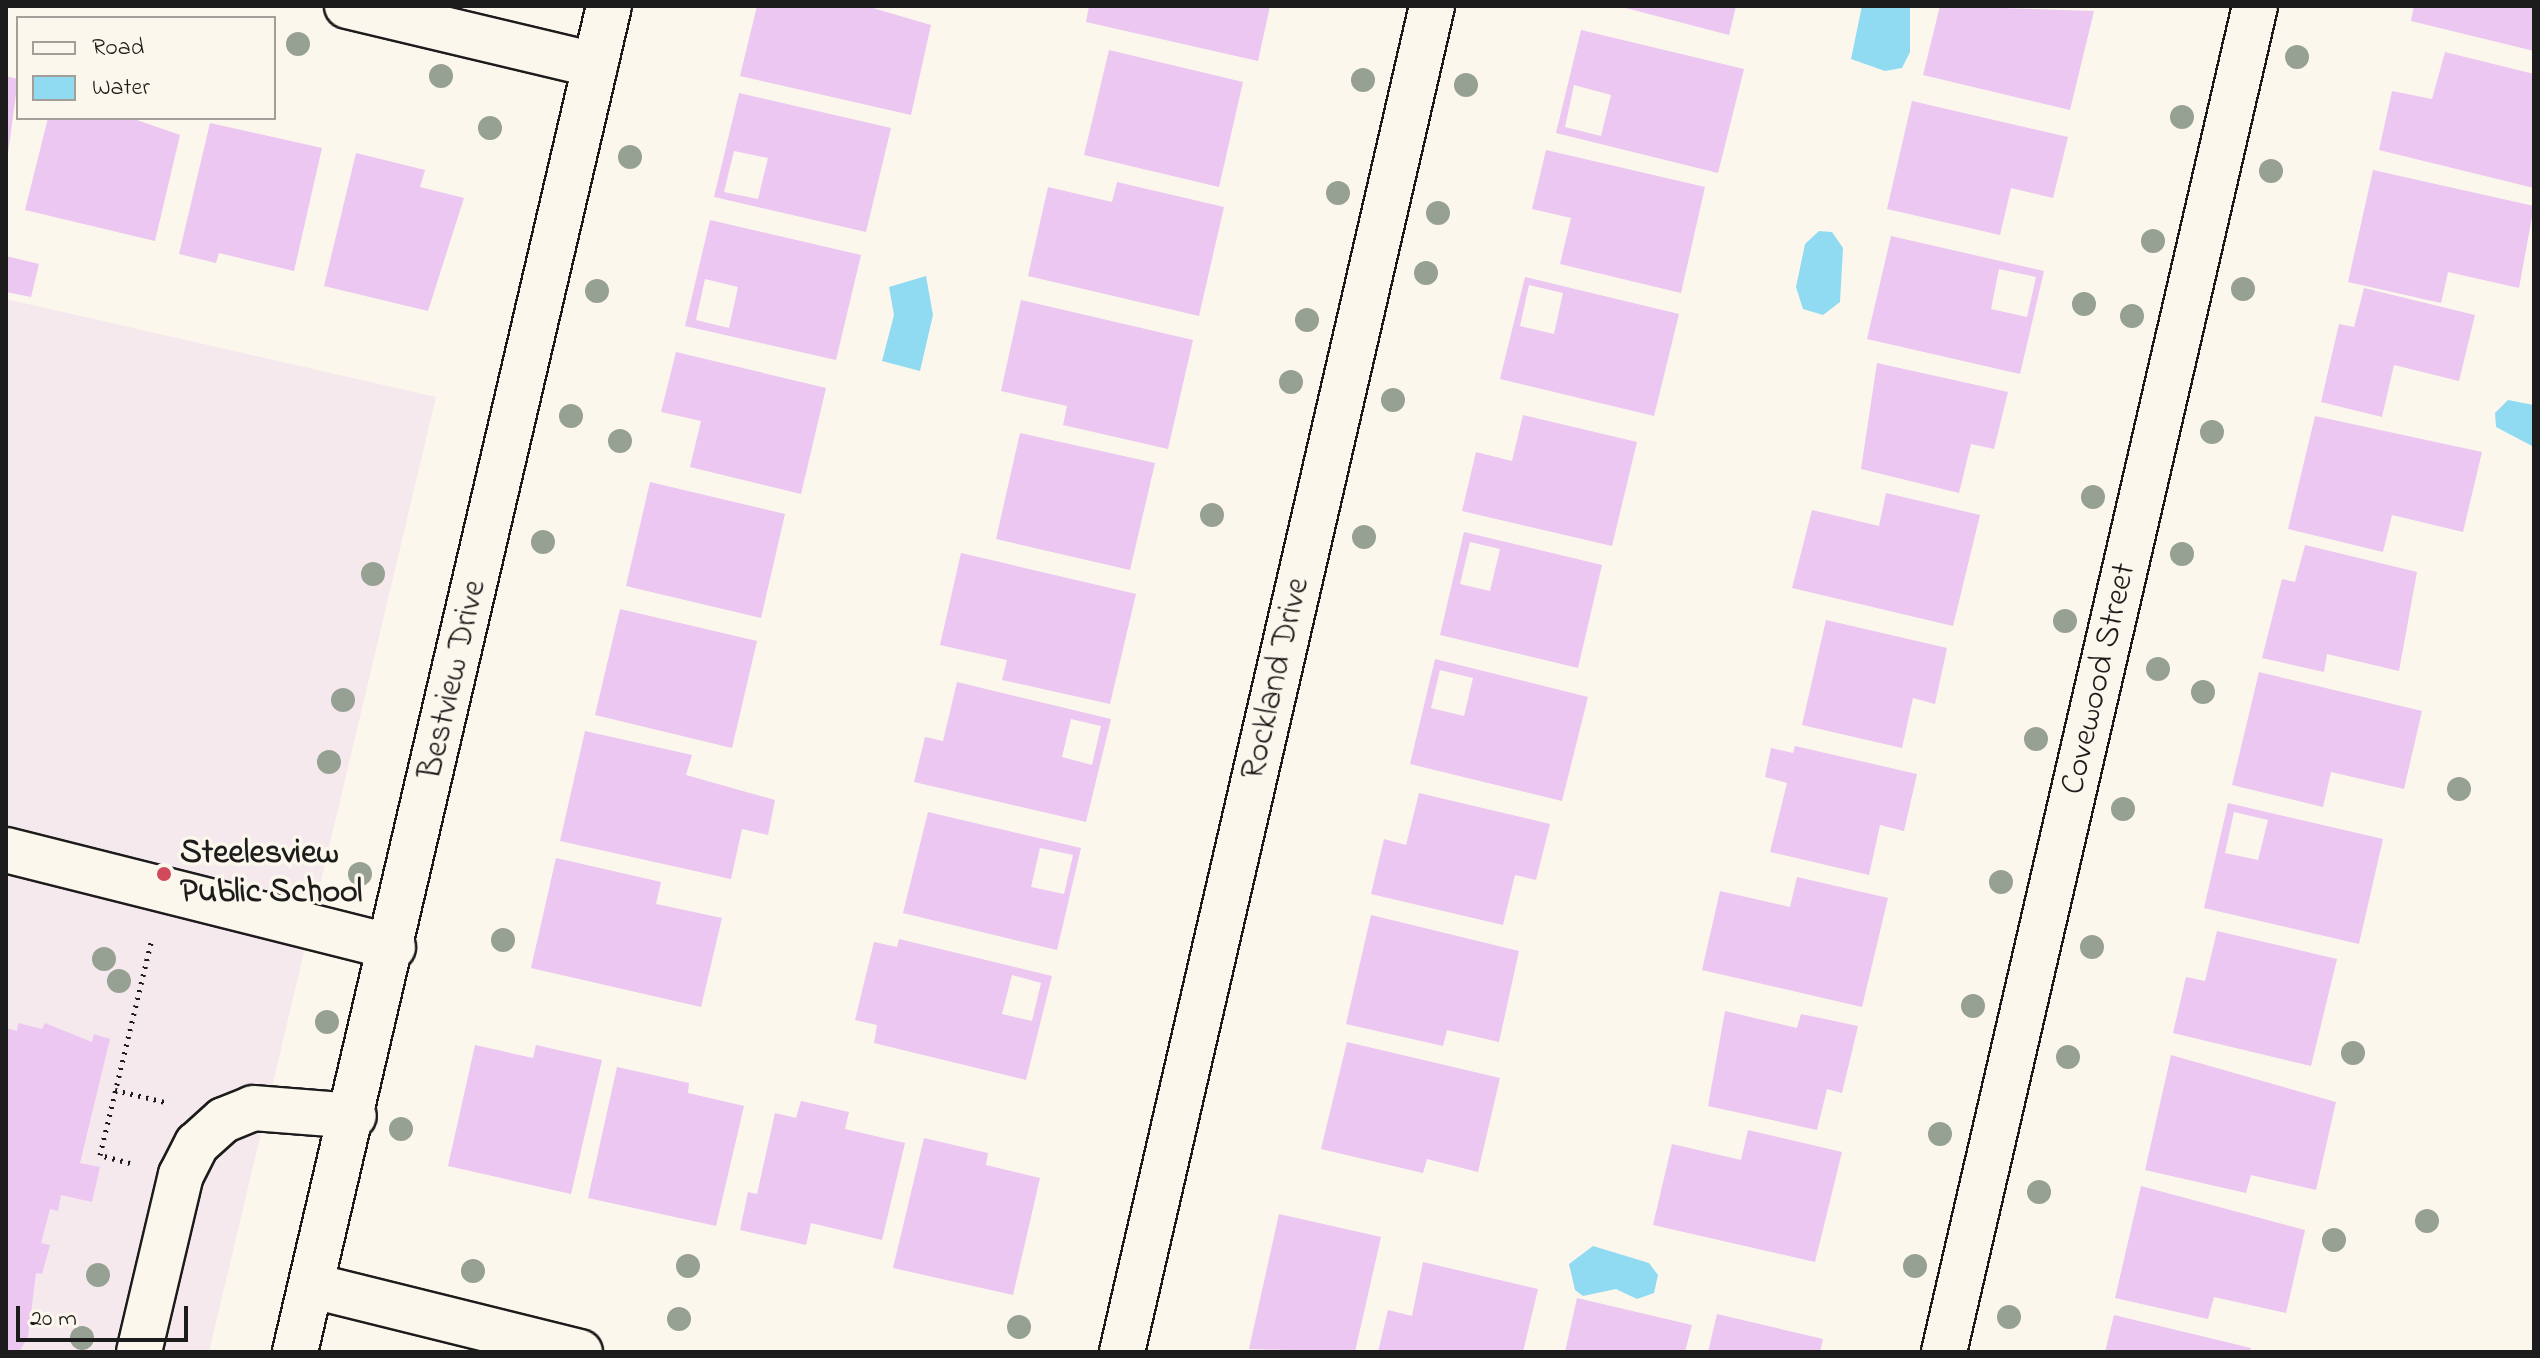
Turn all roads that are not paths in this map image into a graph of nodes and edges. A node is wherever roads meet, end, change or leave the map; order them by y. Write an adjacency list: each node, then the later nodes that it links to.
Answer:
1 (347, 6): 5 (street)
2 (609, 6): 5 (street, Bestview Drive)
3 (1432, 6): 13 (street, Rockland Drive)
4 (2255, 6): 14 (street, Covewood Street)
5 (595, 65): 7 (street, Bestview Drive)
6 (6, 850): 7 (street)
7 (393, 947): 8 (street, Bestview Drive)
8 (354, 1116): 9 (street, Bestview Drive); 10 (street)
9 (313, 1286): 11 (street, Bestview Drive); 12 (street)
10 (139, 1352)
11 (295, 1352)
12 (580, 1352)
13 (1122, 1352)
14 (1944, 1352)

